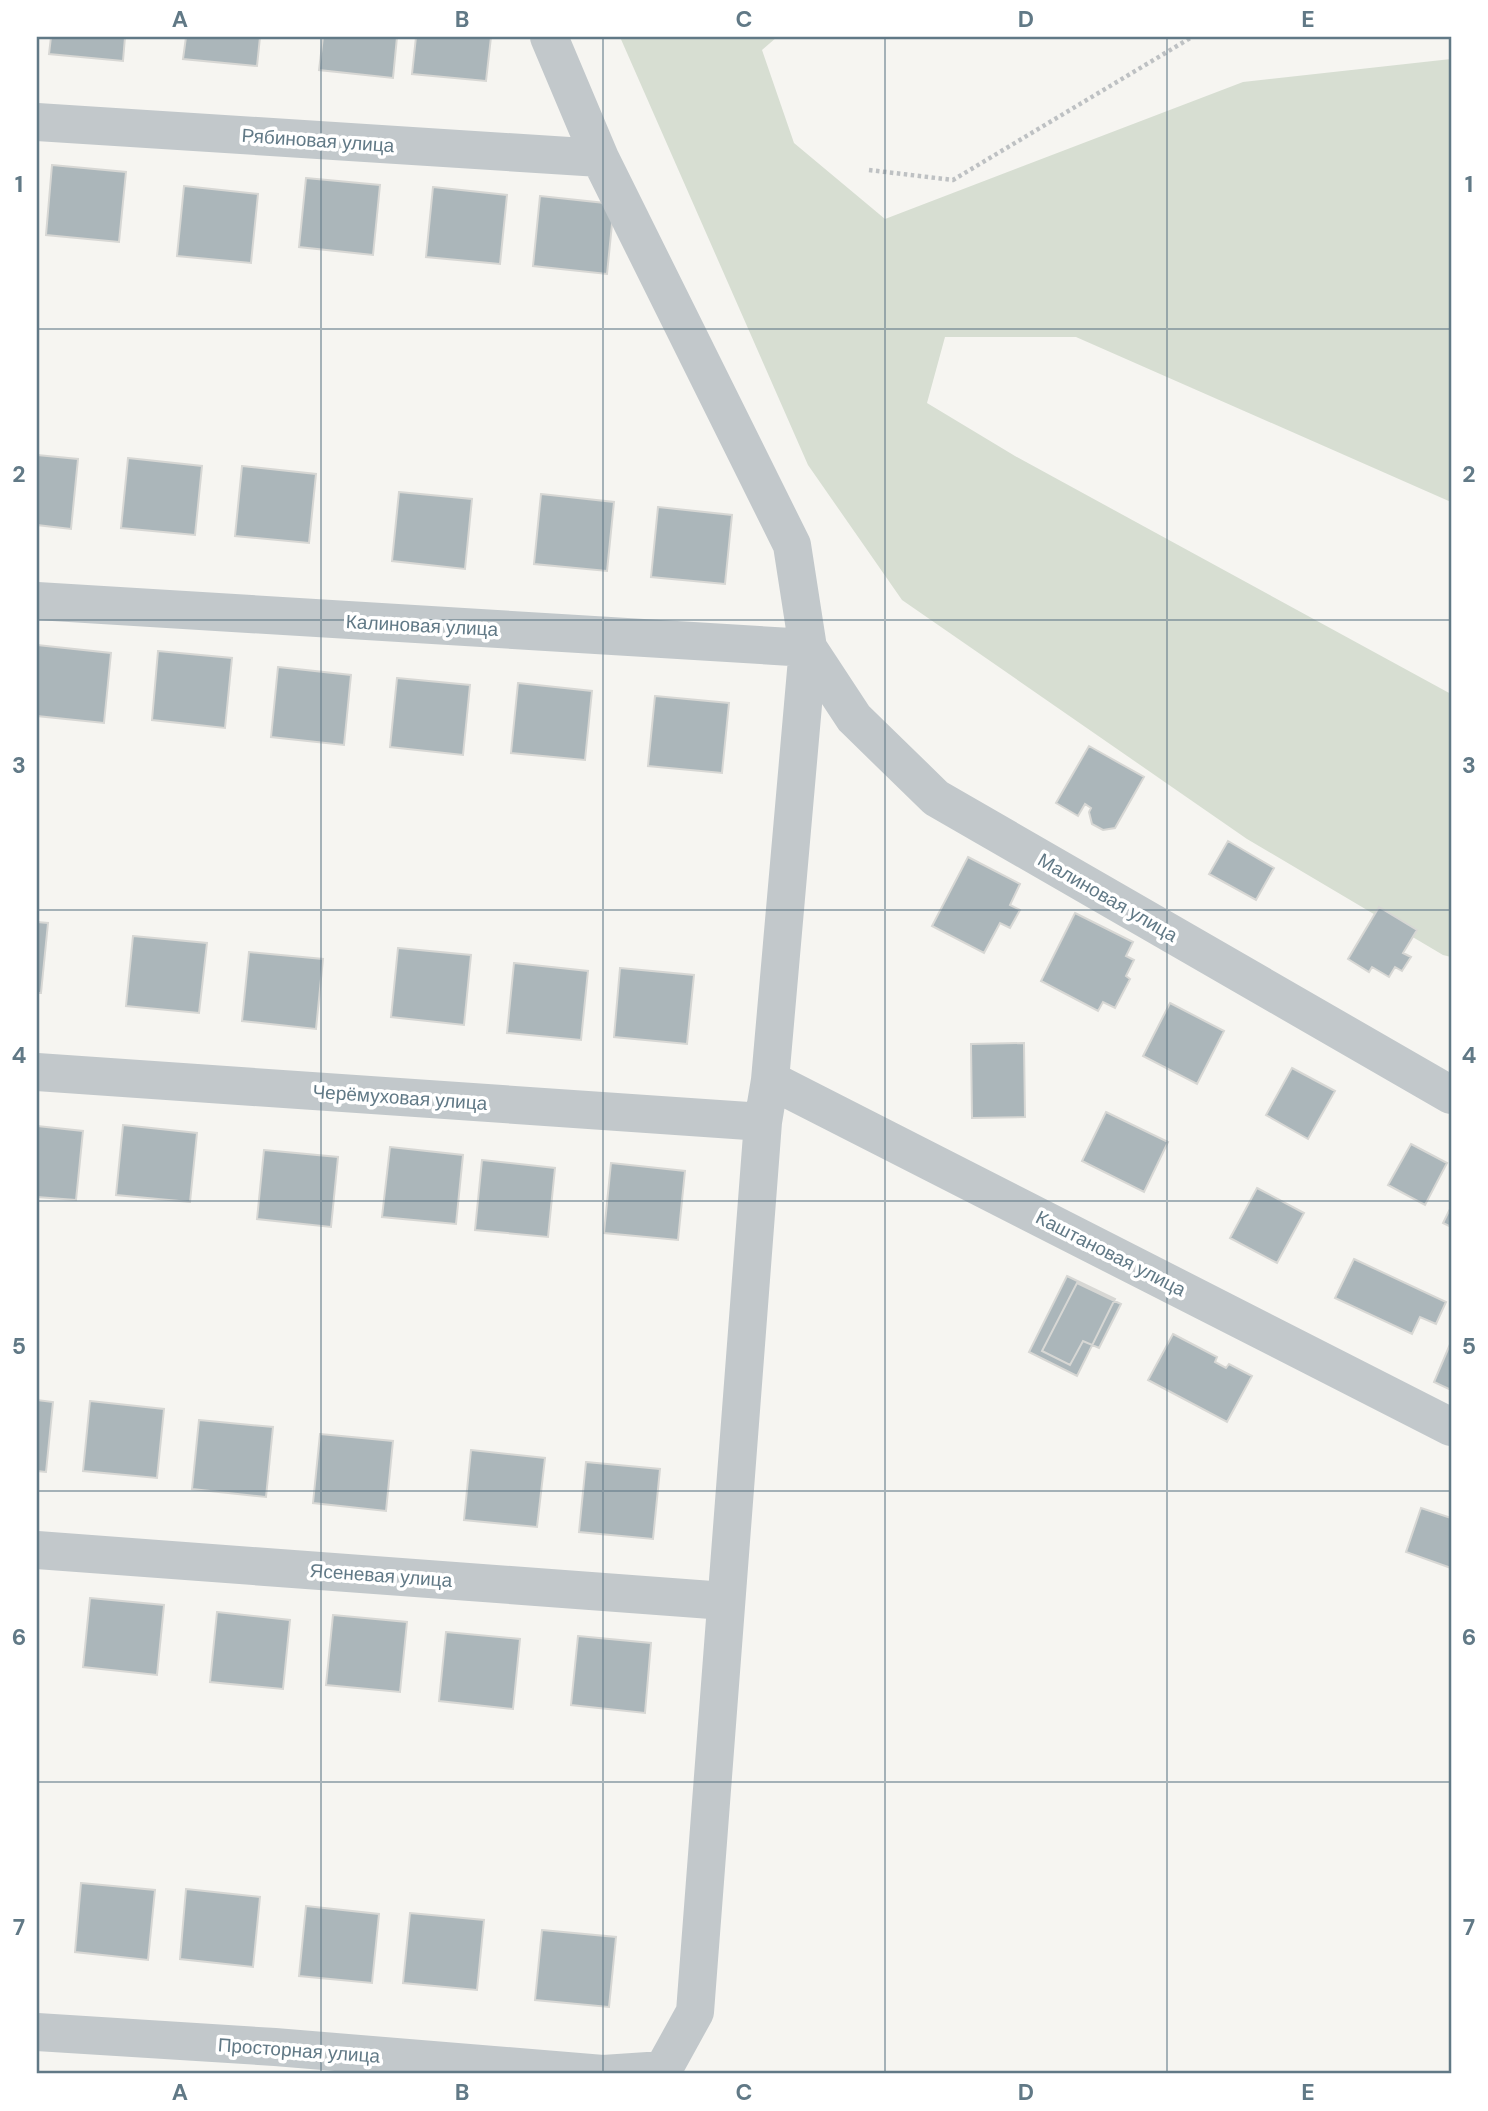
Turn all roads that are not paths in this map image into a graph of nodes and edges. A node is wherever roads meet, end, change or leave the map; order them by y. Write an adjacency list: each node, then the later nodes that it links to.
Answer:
1 (549, 37): 3 (street)
2 (37, 121): 3 (street, Рябиновая улица)
3 (600, 158): 5 (street)
4 (37, 601): 5 (street, Калиновая улица)
5 (808, 648): 7 (street); 8 (street, Малиновая улица)
6 (37, 1072): 9 (street, Черёмуховая улица)
7 (770, 1080): 9 (street); 10 (street, Каштановая улица)
8 (1451, 1096)
9 (763, 1122): 12 (street)
10 (1451, 1427)
11 (37, 1550): 12 (street, Ясеневая улица)
12 (725, 1601): 13 (street, Просторная улица)
13 (37, 2032)

